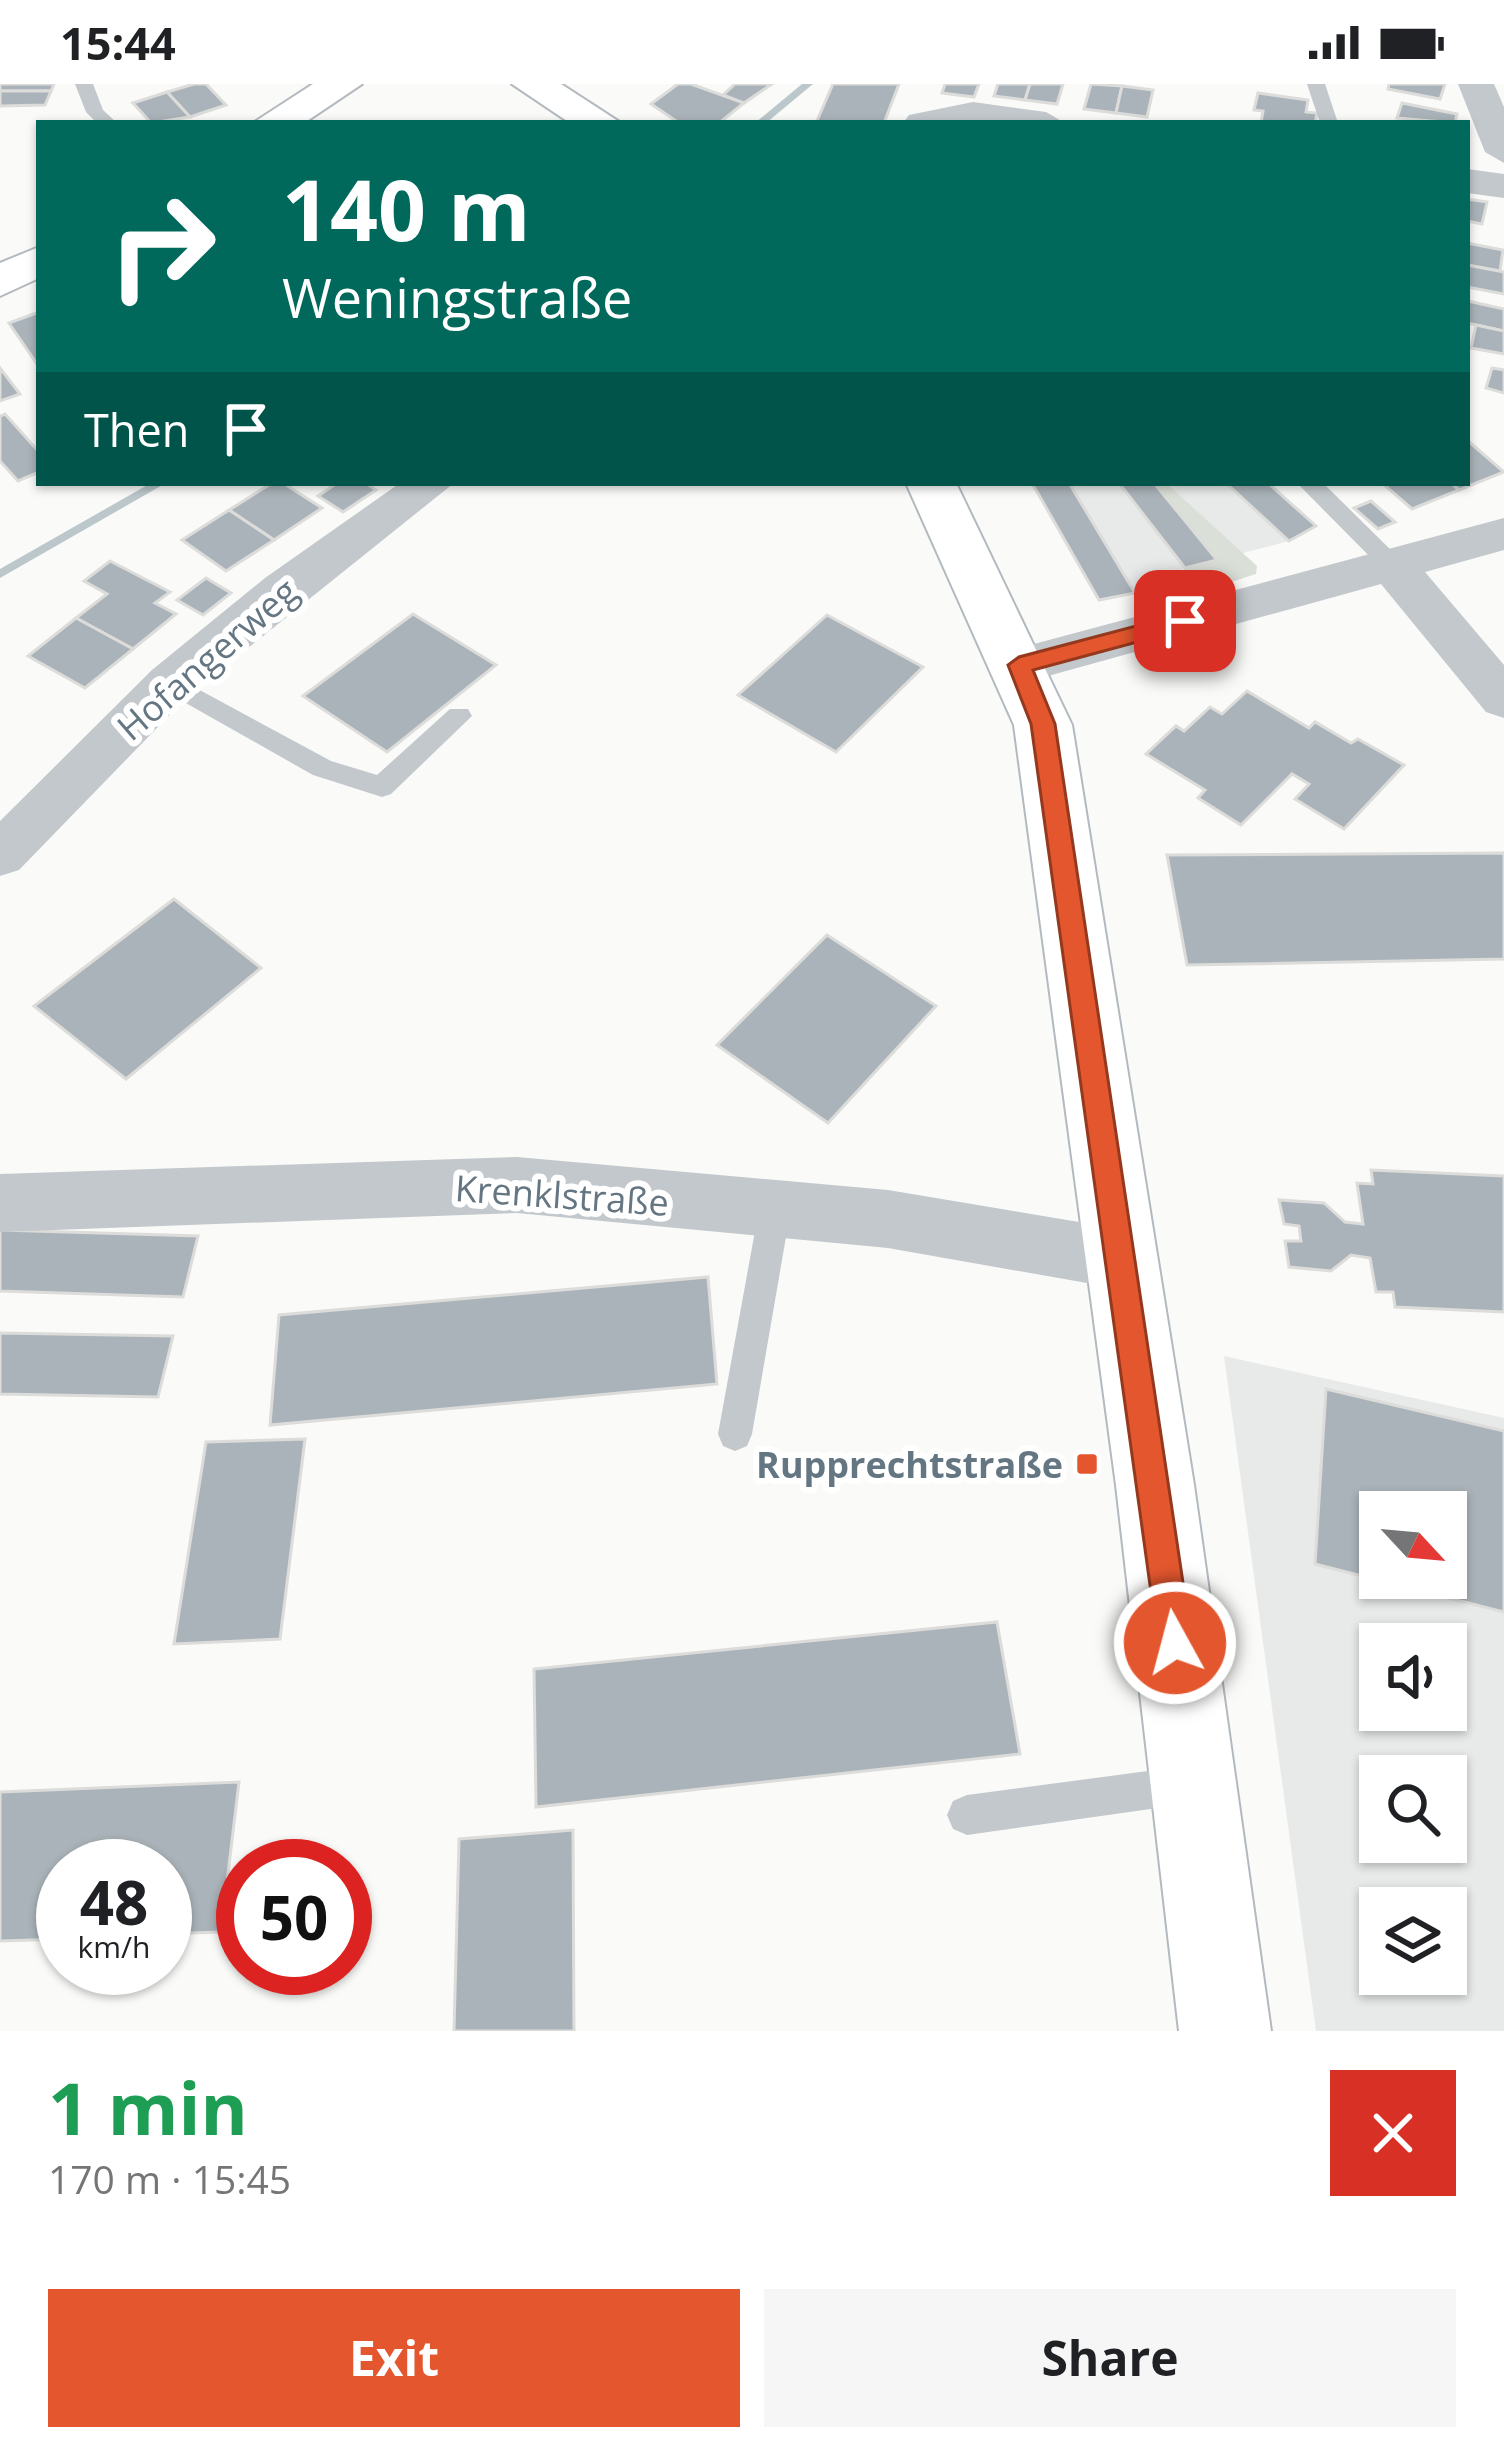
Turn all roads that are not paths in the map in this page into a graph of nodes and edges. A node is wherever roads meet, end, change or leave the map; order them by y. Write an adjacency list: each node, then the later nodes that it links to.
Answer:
1 (84, 84): 6 (lane)
2 (342, 84): 7 (main road)
3 (532, 84): 8 (main road)
4 (1316, 84): 11 (lane)
5 (1476, 84): 12 (street)
6 (104, 120)
7 (279, 120)
8 (595, 120)
9 (937, 120): 10 (street)
10 (1024, 120)
11 (1328, 120)
12 (1502, 141)
13 (1470, 181): 14 (street)
14 (1504, 186)
15 (36, 262): 16 (main road)
16 (0, 281)
17 (427, 486): 23 (street, Hofangerweg)
18 (932, 486): 22 (main road)
19 (1312, 486): 21 (lane)
20 (1504, 533): 21 (street)
21 (1393, 566): 22 (street); 24 (street)
22 (1019, 665): 29 (main road)
23 (170, 683): 25 (lane); 26 (street, Hofangerweg)
24 (1504, 699)
25 (459, 716)
26 (0, 855)
27 (0, 1203): 28 (street, Krenklstraße)
28 (767, 1211): 29 (street, Krenklstraße); 30 (lane)
29 (1121, 1259): 31 (main road)
30 (735, 1434)
31 (1193, 1784): 32 (lane); 33 (main road)
32 (967, 1815)
33 (1225, 2031)

